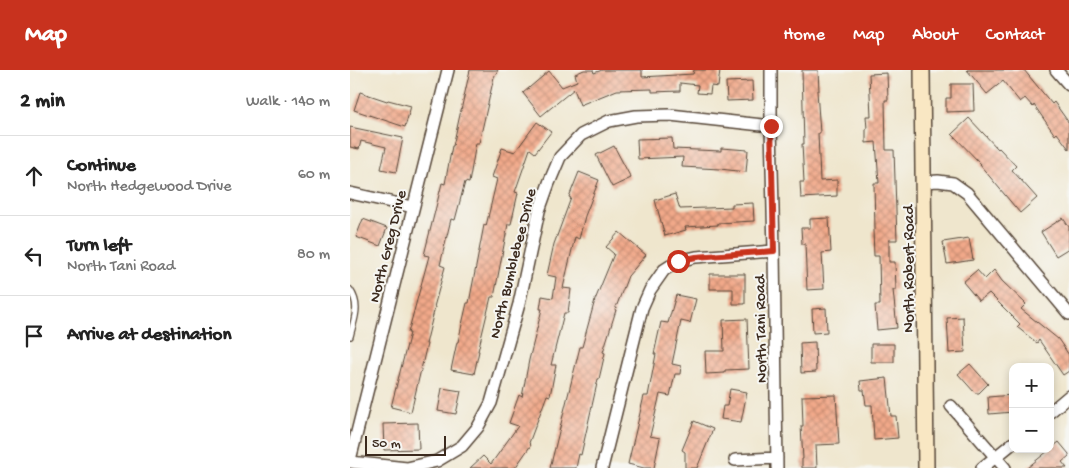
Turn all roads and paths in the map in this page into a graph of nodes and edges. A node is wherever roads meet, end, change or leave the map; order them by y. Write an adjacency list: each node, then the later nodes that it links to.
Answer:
1 (448, 70): 9 (street, North Greg Drive)
2 (771, 70): 6 (street, North Tani Road)
3 (922, 70): 7 (main road, North Robert Road)
4 (1056, 70): 5 (street)
5 (1069, 85)
6 (771, 126): 10 (street, North Tani Road); 22 (street, North Bumblebee Drive)
7 (924, 182): 13 (street); 25 (main road, North Robert Road)
8 (350, 193): 9 (street)
9 (413, 207): 22 (street, North Greg Drive)
10 (774, 251): 23 (street, North Tani Road); 24 (street)
11 (350, 290): 12 (lane)
12 (356, 311): 14 (lane); 15 (lane)
13 (1069, 314)
14 (350, 315)
15 (350, 336)
16 (1069, 396): 18 (street)
17 (951, 406): 20 (street)
18 (1054, 409)
19 (1009, 446): 20 (street)
20 (996, 457): 26 (street); 27 (street)
21 (735, 460): 23 (street)
22 (350, 461)
23 (777, 463)
24 (602, 468)
25 (926, 468)
26 (982, 468)
27 (1005, 468)

